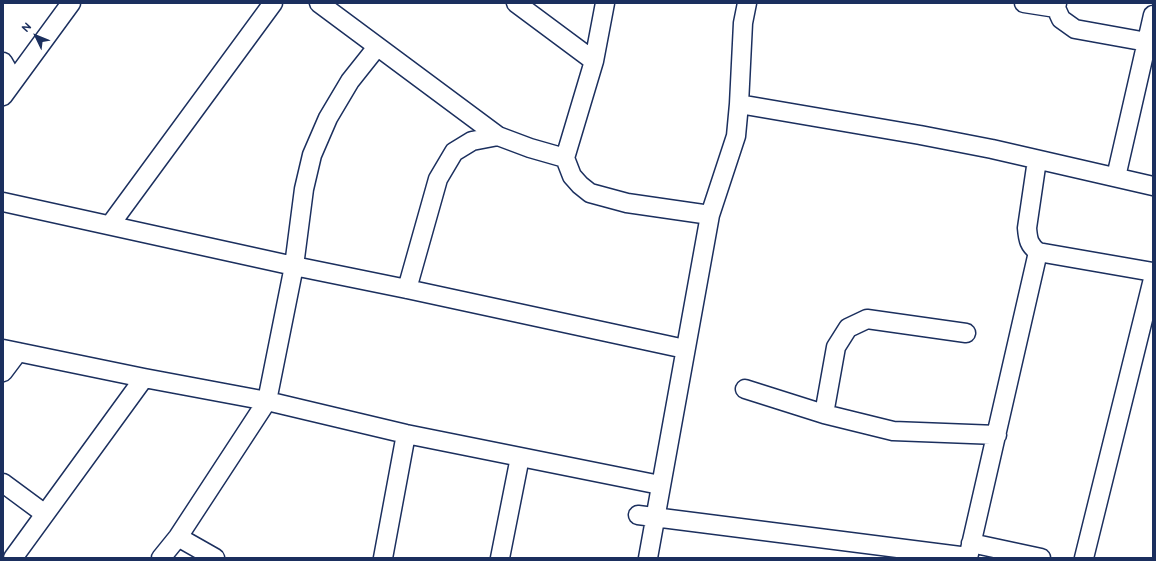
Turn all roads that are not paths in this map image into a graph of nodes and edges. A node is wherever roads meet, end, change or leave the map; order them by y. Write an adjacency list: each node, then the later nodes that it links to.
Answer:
1 (71, 3): 14 (street)
2 (273, 3): 24 (street)
3 (319, 3): 11 (street)
4 (516, 3): 12 (street)
5 (605, 3): 12 (street)
6 (748, 3): 16 (street)
7 (1024, 3): 8 (street)
8 (1056, 6): 10 (street)
9 (1153, 15): 10 (street)
10 (1147, 42): 20 (street)
11 (377, 47): 17 (street); 26 (street)
12 (594, 61): 18 (street)
13 (3, 62): 14 (street)
14 (14, 81): 15 (street)
15 (3, 96)
16 (740, 104): 19 (street); 23 (street)
17 (498, 136): 18 (street); 29 (street)
18 (565, 158): 23 (street)
19 (1037, 160): 20 (street); 25 (street)
20 (1116, 177): 21 (street)
21 (1153, 186)
22 (3, 202): 24 (street)
23 (710, 215): 31 (street)
24 (110, 225): 26 (street)
25 (1038, 252): 27 (street); 39 (street)
26 (294, 266): 29 (street); 36 (street)
27 (1153, 272)
28 (1153, 279): 55 (street)
29 (407, 289): 31 (street)
30 (966, 333): 37 (street)
31 (685, 349): 42 (street)
32 (11, 351): 33 (street); 34 (street)
33 (3, 372)
34 (144, 378): 36 (street); 43 (street)
35 (745, 389): 37 (street)
36 (267, 401): 38 (street); 46 (street)
37 (824, 414): 39 (street)
38 (406, 434): 40 (street); 51 (street)
39 (997, 435): 47 (street)
40 (520, 456): 42 (street); 52 (street)
41 (3, 483): 43 (street)
42 (660, 485): 45 (street)
43 (45, 514): 48 (street)
44 (638, 515): 45 (street)
45 (656, 517): 47 (street); 53 (street)
46 (178, 537): 49 (street); 50 (street)
47 (969, 553): 54 (street)
48 (13, 558)
49 (162, 558)
50 (215, 558)
51 (383, 558)
52 (500, 558)
53 (648, 558)
54 (1040, 558)
55 (1084, 558)

